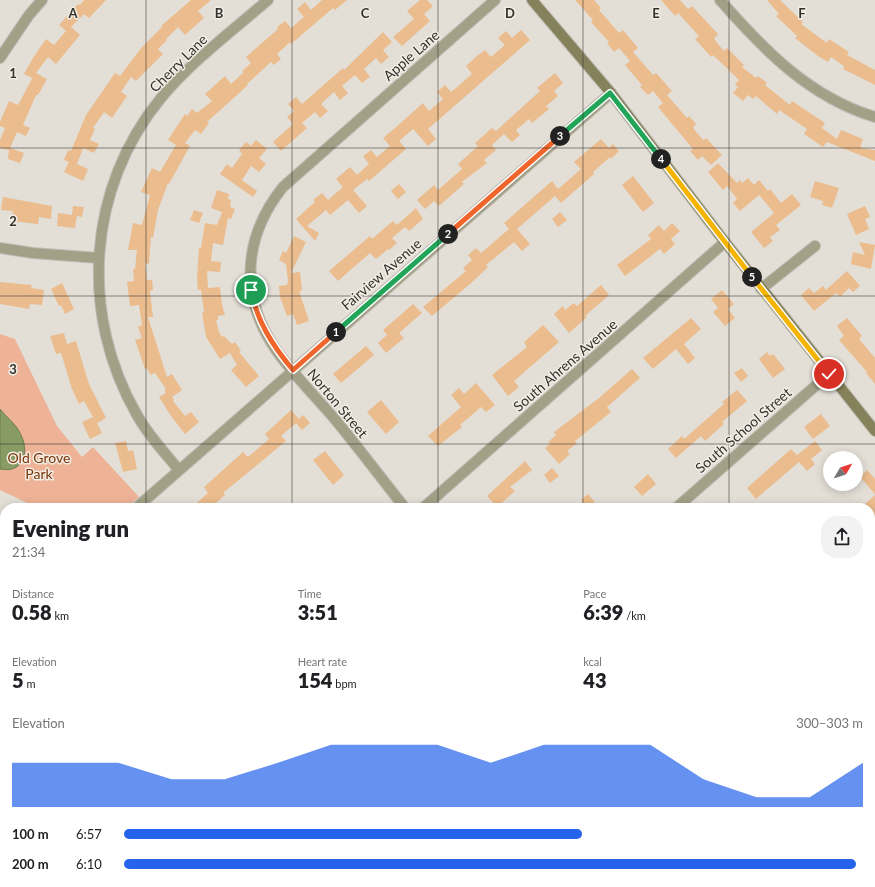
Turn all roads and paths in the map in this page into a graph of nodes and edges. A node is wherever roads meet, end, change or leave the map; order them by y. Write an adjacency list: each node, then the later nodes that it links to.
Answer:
1 (42, 0): 6 (street)
2 (268, 0): 13 (street, Cherry Lane)
3 (495, 0): 9 (street, Apple Lane)
4 (532, 0): 7 (street)
5 (720, 0): 8 (street)
6 (0, 58)
7 (610, 93): 10 (street); 15 (street, Fairview Avenue)
8 (875, 117)
9 (345, 132): 15 (street, Norton Street)
10 (725, 242): 14 (street); 21 (street, South Ahrens Avenue)
11 (815, 246): 14 (street)
12 (0, 248): 13 (street)
13 (98, 258): 18 (street, Cherry Lane)
14 (761, 289): 16 (street)
15 (293, 370): 18 (street, Fairview Avenue); 20 (street, Norton Street)
16 (829, 374): 17 (street); 22 (street, South School Street)
17 (875, 431)
18 (179, 470): 19 (street, Fairview Avenue)
19 (142, 503)
20 (401, 503)
21 (429, 503)
22 (682, 503)

